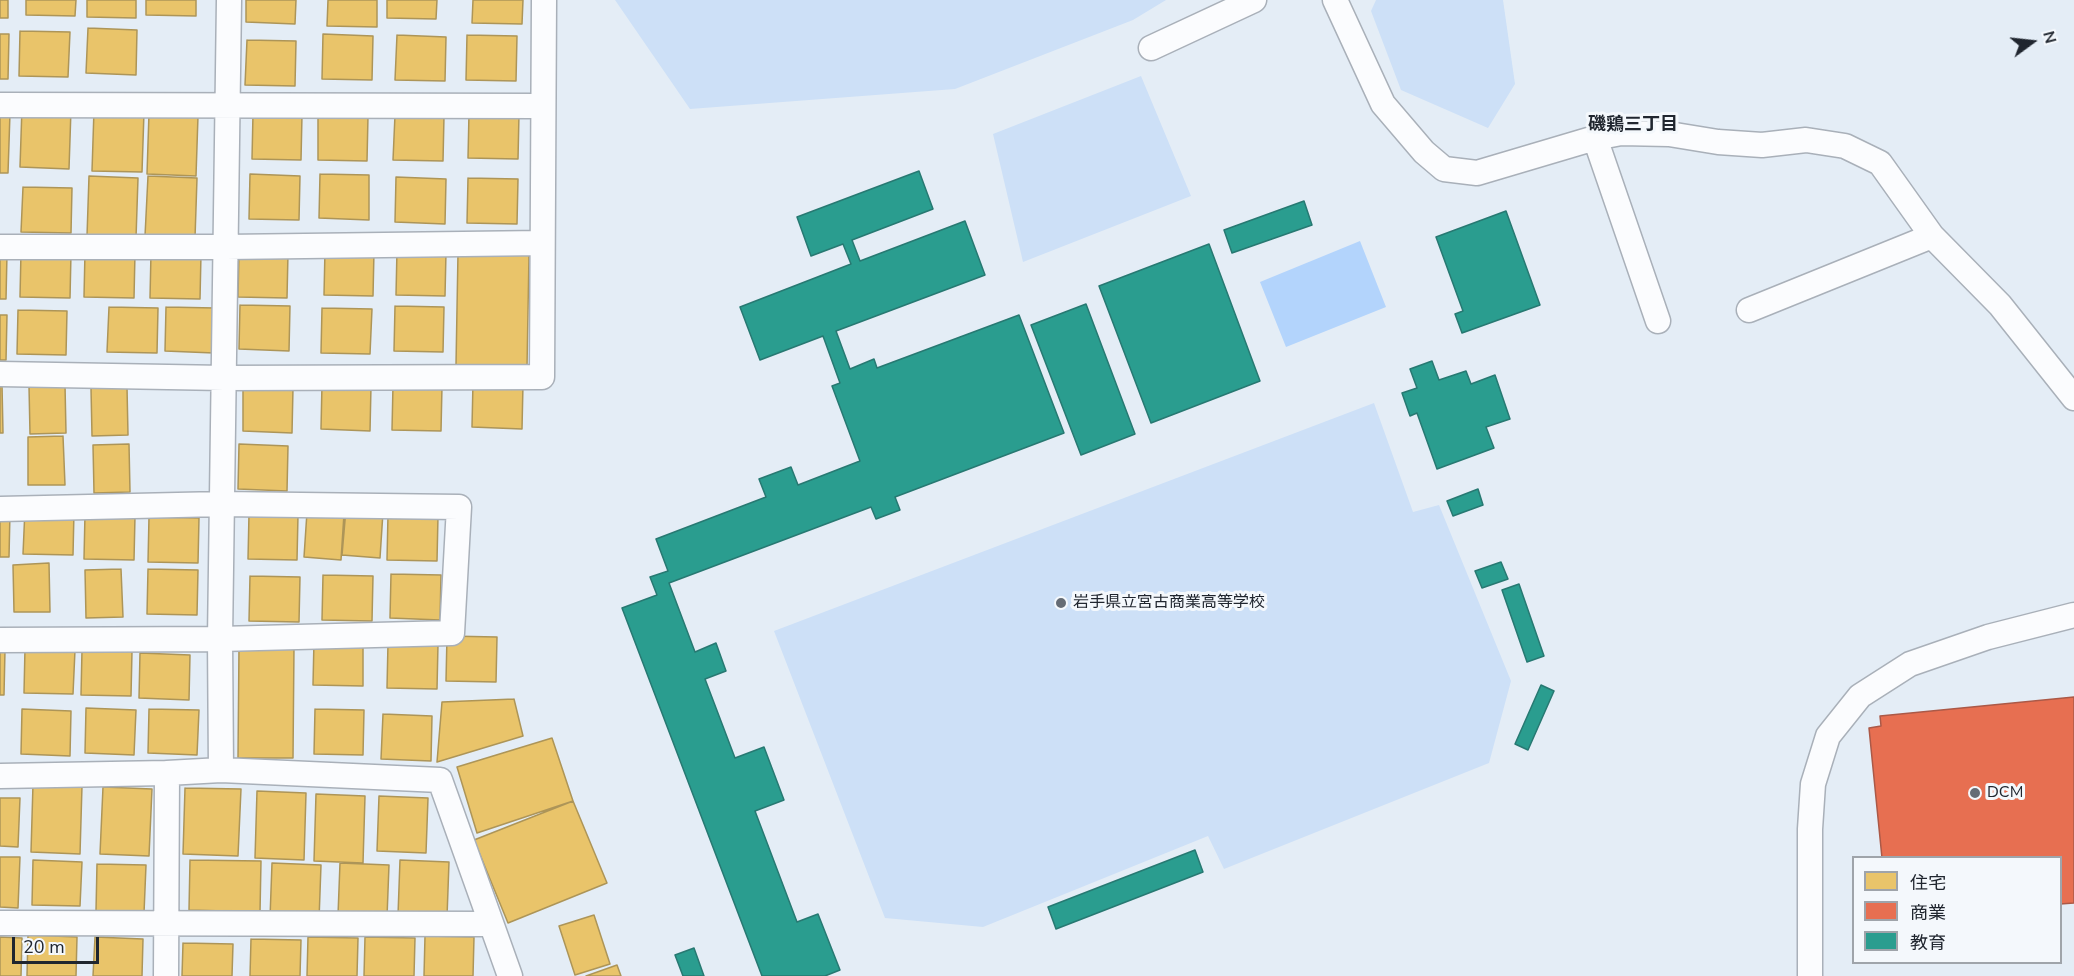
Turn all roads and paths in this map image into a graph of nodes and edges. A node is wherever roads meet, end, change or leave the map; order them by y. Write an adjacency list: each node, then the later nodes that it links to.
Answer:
1 (229, 0): 7 (street)
2 (544, 0): 8 (street)
3 (1254, 0): 5 (street)
4 (1335, 0): 9 (street)
5 (1151, 48)
6 (0, 105): 7 (street)
7 (227, 105): 8 (street); 13 (street)
8 (543, 106): 11 (street)
9 (1595, 138): 10 (street); 15 (street)
10 (1932, 236): 14 (street); 18 (street)
11 (542, 243): 13 (street); 17 (street)
12 (0, 247): 13 (street)
13 (226, 247): 17 (street)
14 (1749, 310)
15 (1658, 321)
16 (0, 375): 17 (street)
17 (224, 378): 19 (street)
18 (2074, 398)
19 (222, 504): 20 (street); 22 (street); 22 (street)
20 (0, 509)
21 (2074, 615): 32 (street)
22 (220, 639): 23 (street); 24 (street)
23 (0, 640)
24 (221, 770): 25 (street); 28 (street)
25 (167, 773): 26 (street); 29 (street)
26 (0, 776)
27 (0, 923): 29 (street)
28 (491, 924): 29 (street); 31 (street)
29 (166, 925): 30 (street)
30 (166, 976)
31 (510, 976)
32 (1810, 976)

